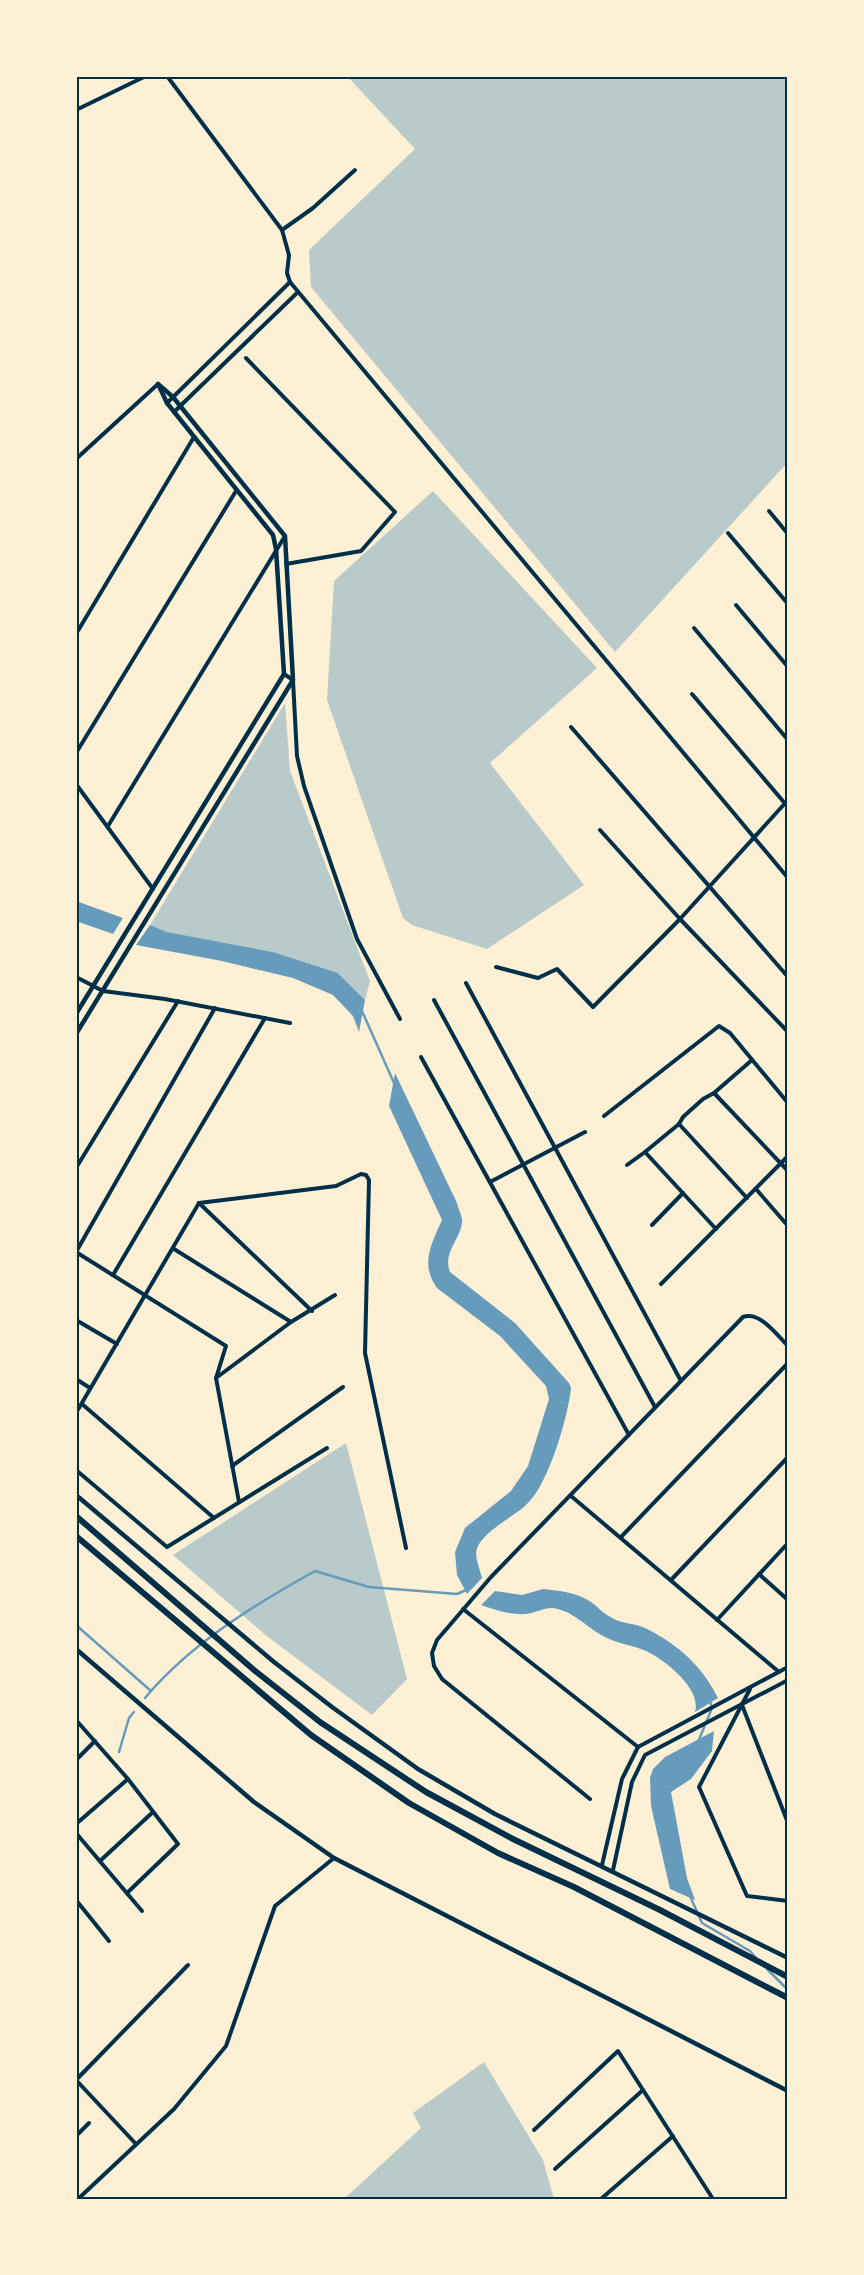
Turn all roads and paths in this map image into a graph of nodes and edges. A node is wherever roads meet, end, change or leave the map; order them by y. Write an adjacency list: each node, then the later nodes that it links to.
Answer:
1 (146, 76): 3 (street)
2 (167, 76): 5 (street)
3 (76, 110)
4 (355, 170): 5 (street)
5 (282, 230): 6 (street)
6 (290, 282): 7 (street); 10 (street)
7 (298, 292): 12 (street); 41 (street)
8 (246, 358): 24 (street)
9 (158, 384): 10 (street); 11 (street); 16 (street)
10 (173, 396): 11 (street); 12 (street)
11 (167, 403): 13 (street)
12 (180, 406): 13 (street); 22 (street)
13 (174, 412): 14 (street)
14 (194, 437): 18 (street); 28 (street)
15 (76, 450): 16 (street)
16 (81, 454): 17 (street)
17 (76, 459)
18 (236, 491): 23 (street); 35 (street)
19 (768, 511): 21 (street)
20 (728, 532): 25 (street)
21 (788, 534)
22 (285, 536): 23 (street); 24 (street)
23 (276, 549): 30 (street); 39 (street)
24 (286, 564): 31 (street)
25 (788, 604)
26 (736, 605): 29 (street)
27 (694, 628): 34 (street)
28 (76, 634)
29 (788, 667)
30 (284, 674): 31 (street); 44 (street)
31 (293, 680): 51 (street); 57 (street)
32 (692, 694): 37 (street)
33 (571, 727): 43 (street)
34 (788, 740)
35 (76, 753)
36 (76, 784): 39 (street)
37 (786, 802): 38 (street); 41 (street)
38 (788, 807)
39 (108, 826): 44 (street)
40 (600, 830): 45 (street)
41 (752, 838): 42 (street); 43 (street)
42 (788, 878)
43 (709, 886): 45 (street); 48 (street)
44 (153, 889): 50 (street)
45 (680, 919): 46 (street); 59 (street)
46 (496, 967)
47 (76, 977): 50 (street)
48 (788, 977)
49 (466, 983): 68 (street)
50 (94, 986): 51 (street); 55 (street)
51 (103, 991): 53 (street); 60 (street)
52 (434, 1000): 72 (street)
53 (178, 1001): 54 (street); 74 (street)
54 (215, 1008): 56 (street); 85 (street)
55 (76, 1014)
56 (265, 1018): 58 (street); 86 (street)
57 (400, 1019)
58 (290, 1023)
59 (788, 1032)
60 (76, 1034)
61 (421, 1057): 76 (street)
62 (752, 1060): 63 (street); 64 (street); 65 (street)
63 (714, 1094): 66 (street); 71 (street)
64 (788, 1103)
65 (604, 1116)
66 (679, 1124): 69 (street); 79 (street)
67 (585, 1132): 68 (street)
68 (555, 1147): 72 (street); 98 (street)
69 (645, 1152): 73 (street); 78 (street)
70 (788, 1156): 71 (street)
71 (781, 1163): 75 (street); 77 (street)
72 (523, 1164): 76 (street); 102 (street)
73 (627, 1165)
74 (76, 1168)
75 (788, 1171)
76 (490, 1182): 104 (street)
77 (756, 1189): 79 (street); 82 (street)
78 (683, 1193): 81 (street); 83 (street)
79 (747, 1198): 83 (street)
80 (199, 1204): 84 (street); 90 (street); 117 (street)
81 (652, 1225)
82 (788, 1226)
83 (716, 1230): 87 (street)
84 (174, 1249): 89 (street); 92 (street)
85 (76, 1252): 86 (street)
86 (113, 1275): 89 (street)
87 (661, 1284)
88 (334, 1295): 90 (street)
89 (143, 1296): 93 (street); 96 (street)
90 (312, 1311): 92 (street)
91 (76, 1320): 93 (street)
92 (291, 1322): 96 (street)
93 (117, 1344): 100 (street)
94 (788, 1346): 98 (street)
95 (788, 1363): 115 (street)
96 (216, 1378): 107 (street)
97 (76, 1379): 100 (street)
98 (681, 1381): 102 (street)
99 (343, 1387): 107 (street)
100 (90, 1388): 101 (street)
101 (82, 1404): 103 (street); 113 (street)
102 (655, 1407): 104 (street)
103 (76, 1413)
104 (628, 1435): 110 (street)
105 (327, 1448): 111 (street)
106 (788, 1457): 119 (street)
107 (232, 1466): 111 (street)
108 (76, 1470): 113 (street)
109 (76, 1495): 141 (street)
110 (571, 1496): 115 (street); 121 (street)
111 (239, 1502): 113 (street)
112 (76, 1516): 150 (highway)
113 (214, 1518)
114 (76, 1536): 151 (highway)
115 (621, 1537): 119 (street)
116 (788, 1543): 118 (street)
117 (406, 1548)
118 (759, 1574): 120 (street); 122 (street)
119 (671, 1580): 122 (street)
120 (788, 1600)
121 (463, 1609): 131 (street); 134 (street)
122 (717, 1620): 125 (street)
123 (76, 1649): 139 (street)
124 (788, 1668): 125 (street)
125 (779, 1672): 127 (street)
126 (788, 1680): 128 (street)
127 (750, 1688): 128 (street); 131 (street)
128 (742, 1705): 136 (street); 142 (street); 145 (street)
129 (76, 1720): 130 (street)
130 (95, 1741): 132 (street); 133 (street)
131 (638, 1748): 141 (street)
132 (76, 1760)
133 (128, 1780): 135 (street); 137 (street)
134 (590, 1799)
135 (153, 1812): 140 (street); 143 (street)
136 (788, 1823)
137 (76, 1824)
138 (76, 1833): 140 (street)
139 (334, 1858): 154 (street); 159 (street)
140 (100, 1861): 143 (street)
141 (602, 1865): 142 (street)
142 (613, 1870): 148 (street)
143 (127, 1893): 146 (street)
144 (76, 1900): 147 (street)
145 (788, 1901)
146 (142, 1911)
147 (109, 1941)
148 (788, 1958)
149 (188, 1964): 152 (street)
150 (788, 1977)
151 (788, 1998)
152 (76, 2080): 159 (street)
153 (643, 2090): 156 (street); 158 (street); 160 (street)
154 (788, 2091)
155 (89, 2123): 157 (street)
156 (534, 2130)
157 (76, 2136)
158 (673, 2136): 162 (street); 163 (street)
159 (136, 2144): 161 (street)
160 (554, 2169)
161 (78, 2199)
162 (601, 2199)
163 (713, 2199)

